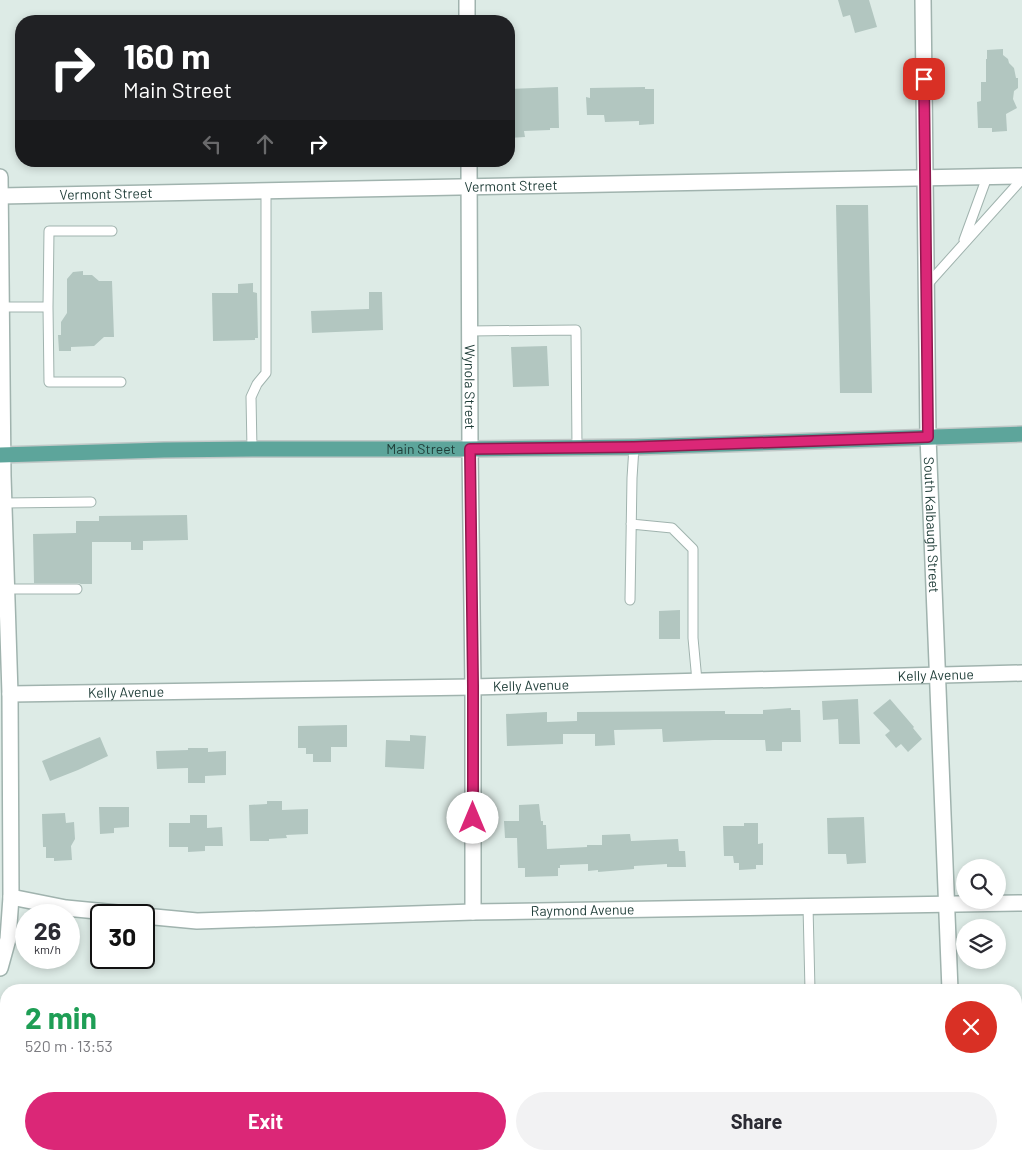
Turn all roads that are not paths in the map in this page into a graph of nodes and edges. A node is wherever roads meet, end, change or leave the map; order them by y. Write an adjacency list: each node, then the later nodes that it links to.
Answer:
1 (467, 0): 3 (street)
2 (923, 0): 7 (street, South Kalbaugh Street)
3 (467, 15)
4 (468, 167): 9 (street, Wynola Street)
5 (0, 176): 11 (street)
6 (987, 177): 7 (street, Vermont Street); 8 (street, Vermont Street); 13 (lane)
7 (924, 178): 9 (street, Vermont Street); 14 (street, South Kalbaugh Street)
8 (1022, 178): 13 (lane)
9 (469, 187): 10 (street, Vermont Street); 17 (street, Wynola Street)
10 (266, 191): 11 (street, Vermont Street); 23 (lane)
11 (0, 196): 15 (street)
12 (112, 231): 16 (lane)
13 (962, 245): 14 (lane)
14 (926, 286): 20 (street, South Kalbaugh Street)
15 (1, 307): 16 (lane); 25 (street)
16 (48, 307): 18 (lane)
17 (469, 331): 22 (lane); 24 (street, Wynola Street)
18 (121, 382)
19 (1022, 434): 20 (main road, Main Street)
20 (928, 437): 21 (main road, Main Street); 33 (street, South Kalbaugh Street)
21 (634, 447): 22 (main road, Main Street); 28 (lane)
22 (577, 448): 24 (main road, Main Street)
23 (252, 449): 24 (main road, Main Street); 25 (main road, Main Street)
24 (470, 449): 35 (street, Wynola Street)
25 (1, 455): 27 (street)
26 (91, 502): 27 (lane)
27 (4, 504): 29 (street)
28 (631, 524): 31 (lane); 34 (lane)
29 (7, 589): 30 (lane); 36 (street)
30 (77, 589)
31 (630, 600)
32 (1022, 673): 33 (street, Kelly Avenue)
33 (937, 675): 34 (street, Kelly Avenue); 40 (street, South Kalbaugh Street)
34 (697, 681): 35 (street, Kelly Avenue)
35 (473, 686): 36 (street, Kelly Avenue); 43 (street, Wynola Street)
36 (10, 694): 37 (street)
37 (5, 846): 38 (street)
38 (11, 897): 42 (street); 45 (street)
39 (1022, 903): 40 (street, Raymond Avenue)
40 (947, 904): 41 (street, Raymond Avenue); 47 (street, South Kalbaugh Street)
41 (808, 906): 43 (street, Raymond Avenue); 46 (lane)
42 (90, 910)
43 (473, 912): 44 (street, Raymond Avenue)
44 (155, 917)
45 (0, 968)
46 (810, 984)
47 (950, 984)

